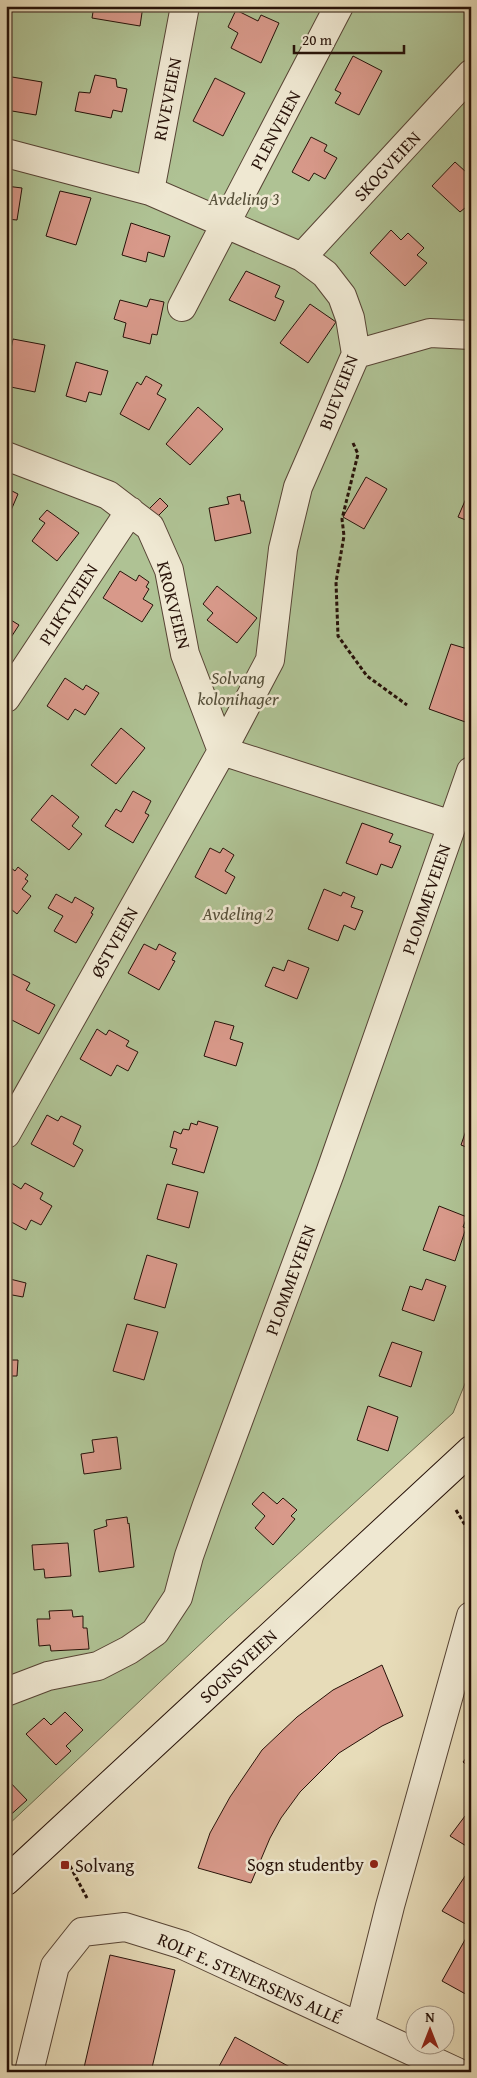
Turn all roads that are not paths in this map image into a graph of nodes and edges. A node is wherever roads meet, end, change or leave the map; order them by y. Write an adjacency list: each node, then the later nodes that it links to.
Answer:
1 (185, 6): 5 (street, RIVEVEIEN)
2 (339, 6): 6 (street, PLENVEIEN)
3 (471, 74): 7 (street, SKOGVEIEN)
4 (6, 153): 5 (street, BUEVEIEN)
5 (150, 191): 6 (street, BUEVEIEN)
6 (226, 224): 7 (street, BUEVEIEN); 8 (street, PLENVEIEN)
7 (302, 257): 10 (street, BUEVEIEN)
8 (182, 307)
9 (471, 335): 10 (street)
10 (356, 354): 14 (street, BUEVEIEN)
11 (6, 456): 12 (street, KROKVEIEN)
12 (130, 511): 13 (street, PLIKTVEIEN); 14 (street, KROKVEIEN)
13 (6, 698)
14 (222, 751): 16 (street); 17 (street, ØSTVEIEN)
15 (471, 771): 16 (street, PLOMMEVEIEN)
16 (452, 825): 20 (street, PLOMMEVEIEN)
17 (6, 1134)
18 (471, 1450): 21 (street, SOGNSVEIEN)
19 (471, 1616): 22 (street, ROLF E. STENERSENS ALLÉ)
20 (6, 1692)
21 (6, 1881)
22 (360, 2026): 23 (street, ROLF E. STENERSENS ALLÉ); 24 (street, ROLF E. STENERSENS ALLÉ)
23 (29, 2072)
24 (458, 2072)

